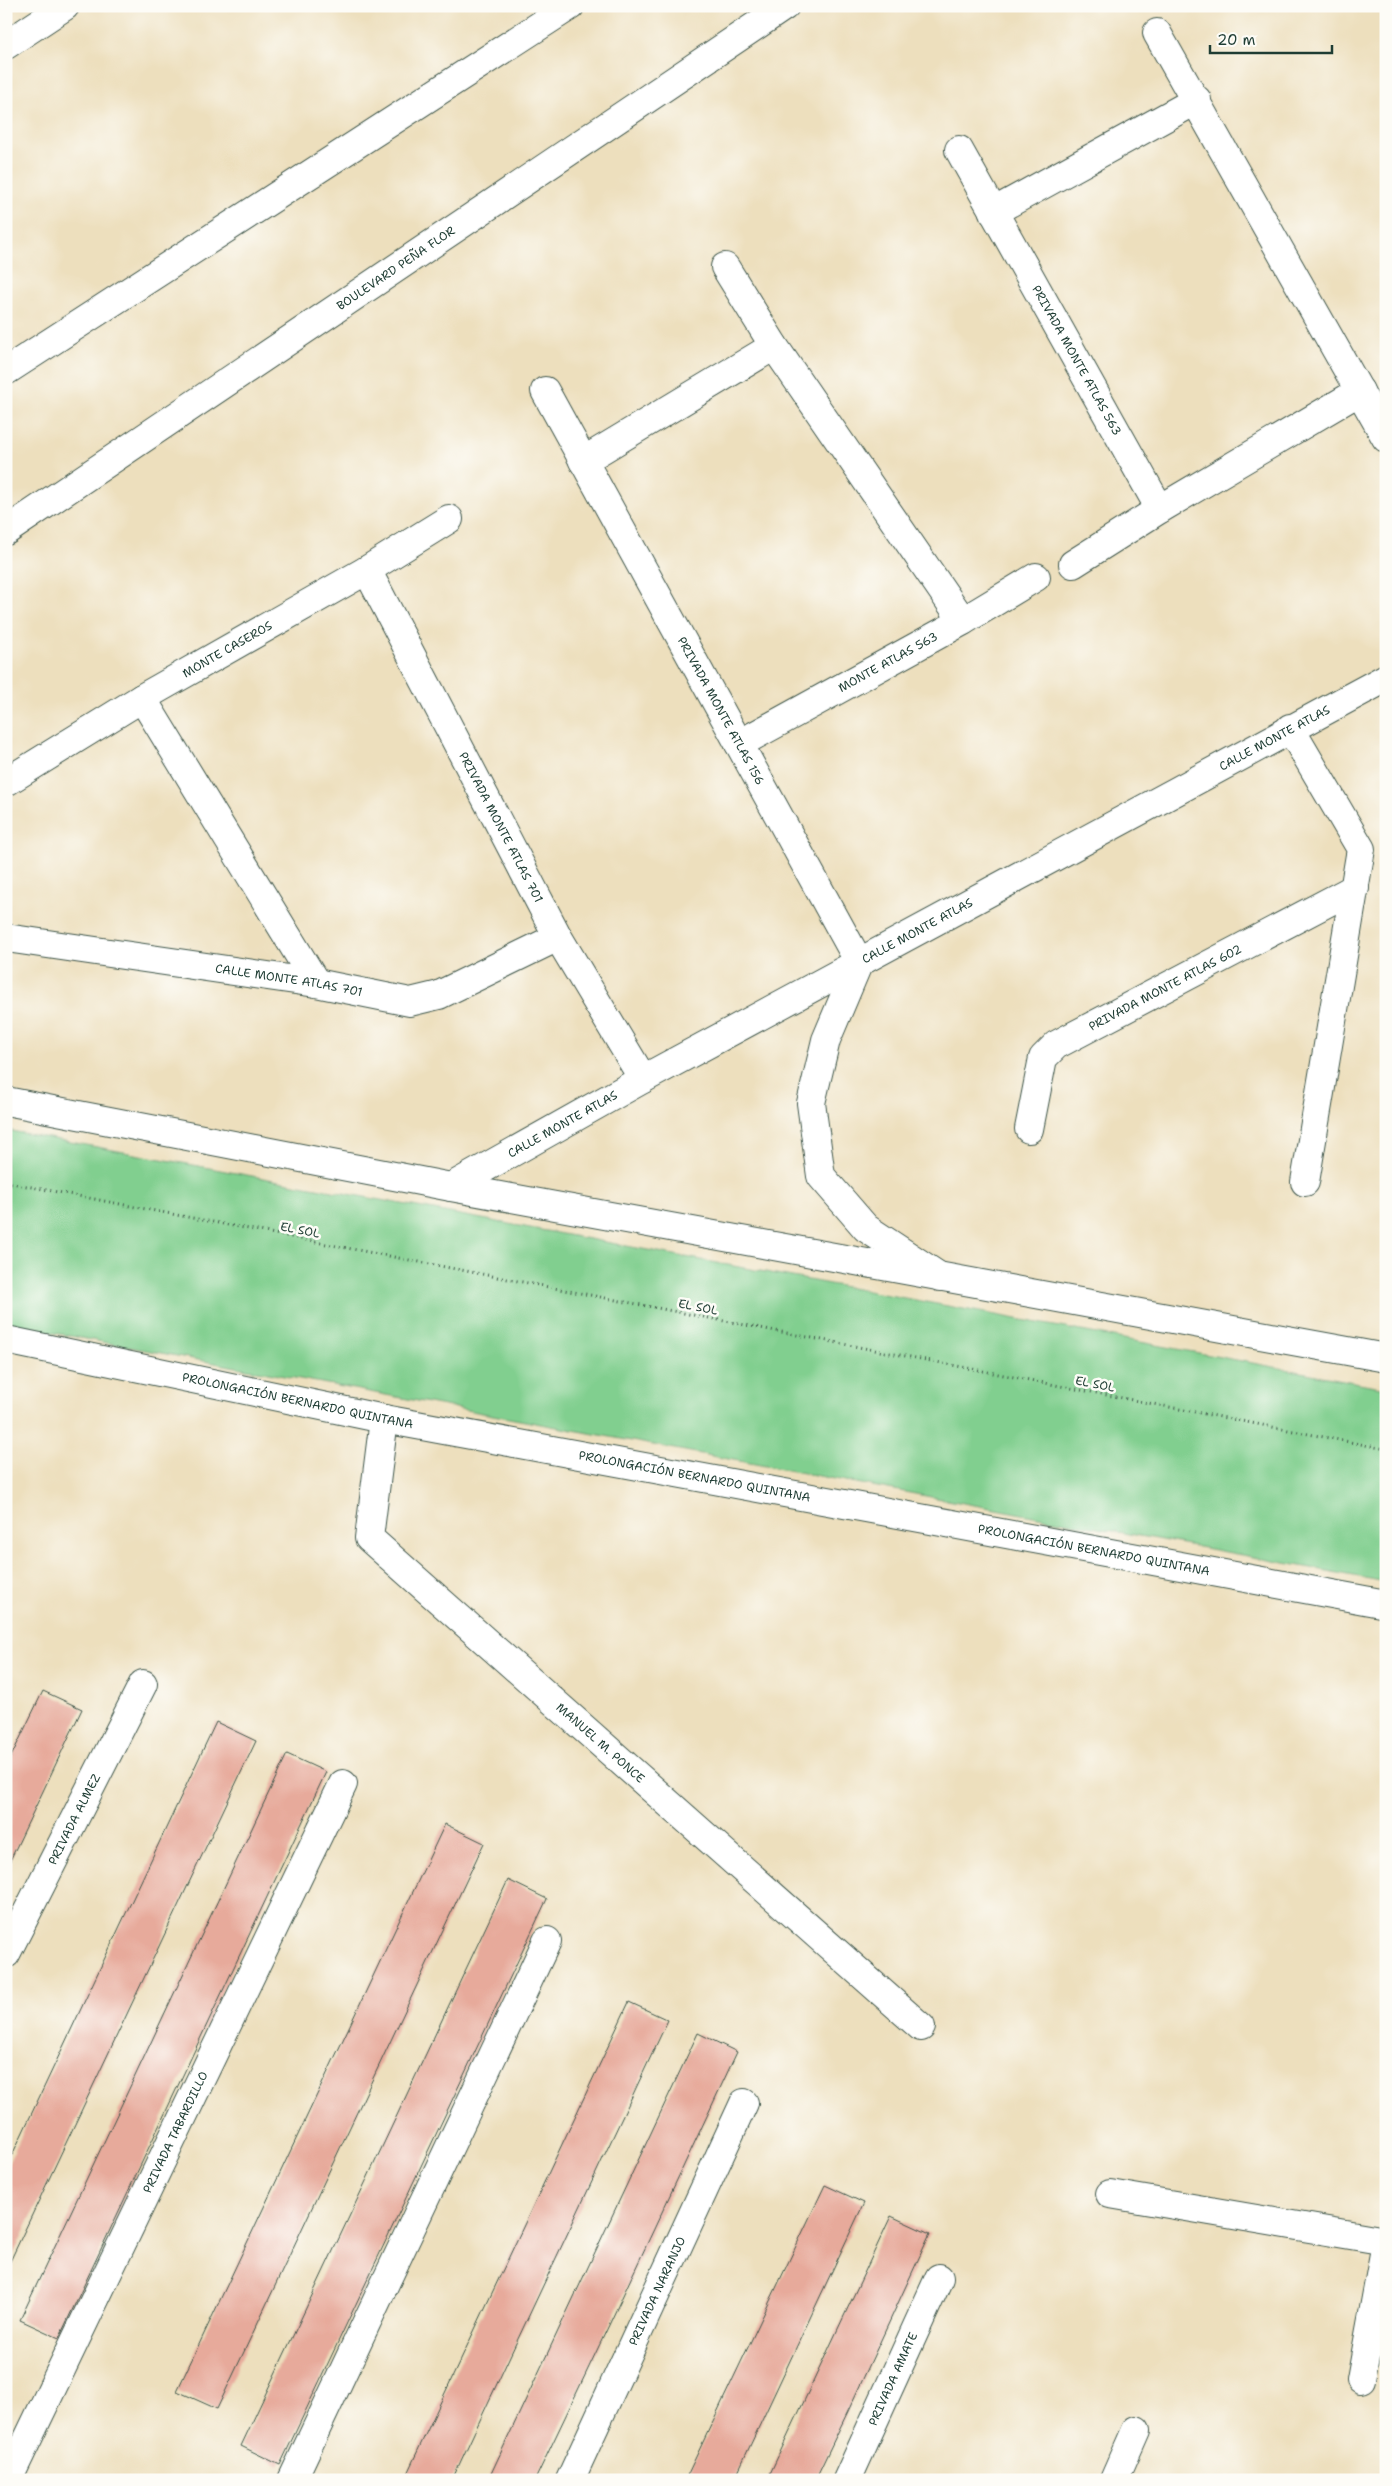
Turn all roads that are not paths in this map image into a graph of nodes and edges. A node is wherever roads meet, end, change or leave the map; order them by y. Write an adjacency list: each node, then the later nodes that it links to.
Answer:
1 (66, 6): 5 (street)
2 (570, 6): 11 (street)
3 (785, 6): 18 (street, BOULEVARD PEÑA FLOR)
4 (1157, 32): 6 (street)
5 (6, 45)
6 (1197, 100): 8 (street); 13 (street)
7 (959, 150): 8 (street, PRIVADA MONTE ATLAS 563)
8 (993, 212): 16 (street, PRIVADA MONTE ATLAS 563)
9 (725, 267): 10 (street)
10 (774, 346): 15 (street); 22 (street)
11 (6, 371)
12 (545, 390): 15 (street, PRIVADA MONTE ATLAS 156)
13 (1360, 391): 14 (street); 16 (street)
14 (1386, 438)
15 (583, 461): 26 (street, PRIVADA MONTE ATLAS 156)
16 (1160, 508): 19 (street)
17 (449, 520): 20 (street, MONTE CASEROS)
18 (6, 531)
19 (1073, 564)
20 (367, 570): 24 (street, MONTE CASEROS); 29 (street, PRIVADA MONTE ATLAS 701)
21 (1036, 577): 22 (street, MONTE ATLAS 563)
22 (963, 622): 26 (street, MONTE ATLAS 563)
23 (1386, 678): 25 (street, CALLE MONTE ATLAS)
24 (142, 698): 27 (street, MONTE CASEROS); 32 (street)
25 (1290, 728): 28 (street); 31 (street, CALLE MONTE ATLAS)
26 (739, 744): 31 (street, PRIVADA MONTE ATLAS 156)
27 (6, 782)
28 (1355, 888): 35 (street, PRIVADA MONTE ATLAS 602); 36 (street)
29 (558, 937): 32 (street, CALLE MONTE ATLAS 701); 33 (street, PRIVADA MONTE ATLAS 701)
30 (6, 938): 32 (street, CALLE MONTE ATLAS 701)
31 (859, 962): 33 (street, CALLE MONTE ATLAS); 38 (street)
32 (316, 983)
33 (643, 1079): 37 (street, CALLE MONTE ATLAS)
34 (6, 1101): 37 (street)
35 (1029, 1129)
36 (1305, 1182)
37 (451, 1187): 38 (street)
38 (940, 1277): 40 (street)
39 (6, 1340): 41 (street, PROLONGACIÓN BERNARDO QUINTANA)
40 (1386, 1358)
41 (384, 1419): 42 (street, PROLONGACIÓN BERNARDO QUINTANA); 47 (street, MANUEL M. PONCE)
42 (1386, 1604)
43 (144, 1684): 46 (street, PRIVADA ALMEZ)
44 (343, 1784): 54 (street, PRIVADA TABARDILLO)
45 (547, 1940): 55 (street)
46 (6, 1954)
47 (921, 2027)
48 (744, 2102): 56 (street, PRIVADA NARANJO)
49 (1110, 2194): 50 (street)
50 (1386, 2242): 52 (street)
51 (939, 2278): 57 (street, PRIVADA AMATE)
52 (1361, 2379)
53 (1136, 2430): 58 (street)
54 (8, 2480)
55 (292, 2480)
56 (570, 2480)
57 (847, 2480)
58 (1114, 2480)

